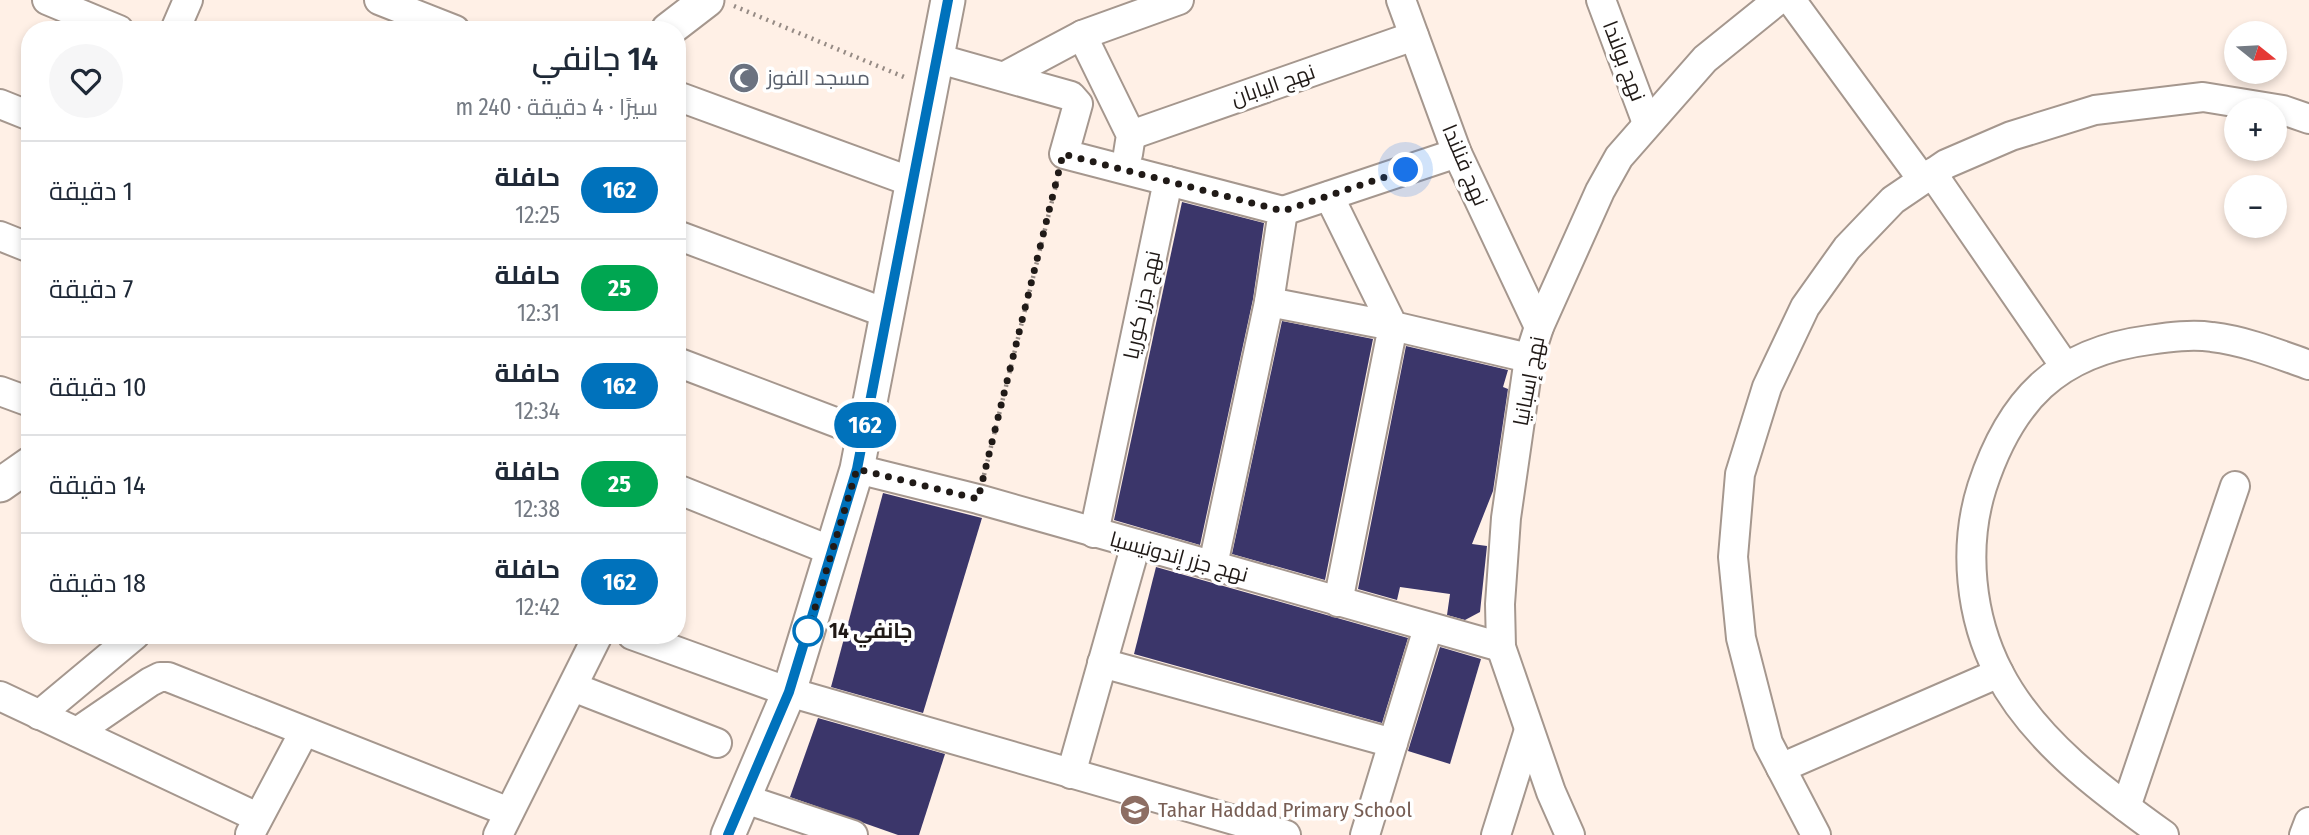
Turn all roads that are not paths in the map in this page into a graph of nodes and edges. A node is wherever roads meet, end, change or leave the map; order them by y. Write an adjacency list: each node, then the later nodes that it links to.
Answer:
1 (47, 0): 11 (street)
2 (188, 0): 12 (street)
3 (379, 0): 13 (street)
4 (948, 0): 17 (street)
5 (1179, 0): 15 (street)
6 (1401, 0): 16 (street, نهج فنلندا)
7 (1601, 0): 23 (street, نهج بولندا)
8 (1778, 0): 23 (street, نهج إسبانيا)
9 (1791, 0): 27 (street)
10 (719, 3): 14 (street)
11 (97, 21)
12 (180, 21)
13 (432, 21)
14 (685, 21)
15 (1082, 35): 18 (street); 24 (street)
16 (1414, 36): 24 (street, نهج اليابان); 25 (street, نهج فنلندا)
17 (933, 73): 18 (street); 29 (street)
18 (1005, 76): 26 (street)
19 (686, 99): 29 (street)
20 (0, 104): 21 (street)
21 (21, 112)
22 (2309, 119): 27 (street)
23 (1647, 122): 38 (street, نهج إسبانيا)
24 (1131, 135): 26 (street)
25 (1457, 153): 30 (street); 38 (street, نهج فنلندا)
26 (1126, 170): 28 (street)
27 (1927, 176): 41 (street); 72 (street)
28 (1168, 181): 31 (street); 51 (street, نهج جزر كوريا)
29 (912, 182): 36 (street)
30 (1329, 196): 31 (street); 37 (street)
31 (1283, 211): 35 (street)
32 (0, 236): 34 (street)
33 (686, 238): 36 (street)
34 (21, 244)
35 (1269, 302): 37 (street); 54 (street)
36 (886, 313): 45 (street)
37 (1393, 326): 39 (street); 55 (street)
38 (1539, 327): 39 (street, نهج إسبانيا)
39 (1529, 358): 60 (street, نهج إسبانيا)
40 (686, 365): 45 (street)
41 (2064, 365): 42 (street); 62 (street)
42 (2309, 365)
43 (0, 391): 44 (street)
44 (21, 399)
45 (864, 433): 46 (street)
46 (857, 469): 51 (street, نهج جزر إندونيسيا); 53 (street)
47 (21, 470): 48 (street)
48 (0, 485)
49 (2235, 486): 75 (street)
50 (686, 493): 53 (street)
51 (1094, 533): 52 (street, نهج جزر إندونيسيا)
52 (1136, 544): 54 (street, نهج جزر إندونيسيا); 61 (street)
53 (832, 551): 64 (street)
54 (1213, 565): 55 (street, نهج جزر إندونيسيا)
55 (1338, 602): 56 (street, نهج جزر إندونيسيا)
56 (1428, 628): 60 (street, نهج جزر إندونيسيا); 71 (street)
57 (124, 644): 66 (street)
58 (594, 644): 63 (street)
59 (657, 644): 64 (street)
60 (1501, 647): 67 (street, نهج إسبانيا)
61 (1102, 663): 71 (street); 73 (street)
62 (1999, 673): 72 (street); 75 (street)
63 (573, 687): 70 (street); 77 (street)
64 (789, 692): 73 (street); 74 (street)
65 (0, 696): 66 (street)
66 (39, 715): 68 (street)
67 (1529, 730): 83 (street); 84 (street, نهج إسبانيا)
68 (77, 732): 69 (street); 78 (street)
69 (304, 732): 77 (street); 78 (street)
70 (717, 743)
71 (1392, 743): 82 (street)
72 (1782, 768): 85 (street)
73 (1071, 774): 81 (street)
74 (745, 799): 79 (street); 80 (street)
75 (2126, 807): 86 (street)
76 (2309, 822): 87 (street)
77 (503, 823)
78 (253, 826)
79 (728, 835)
80 (853, 835)
81 (1286, 835)
82 (1365, 835)
83 (1496, 835)
84 (1570, 835)
85 (1816, 835)
86 (2164, 835)
87 (2304, 835)

